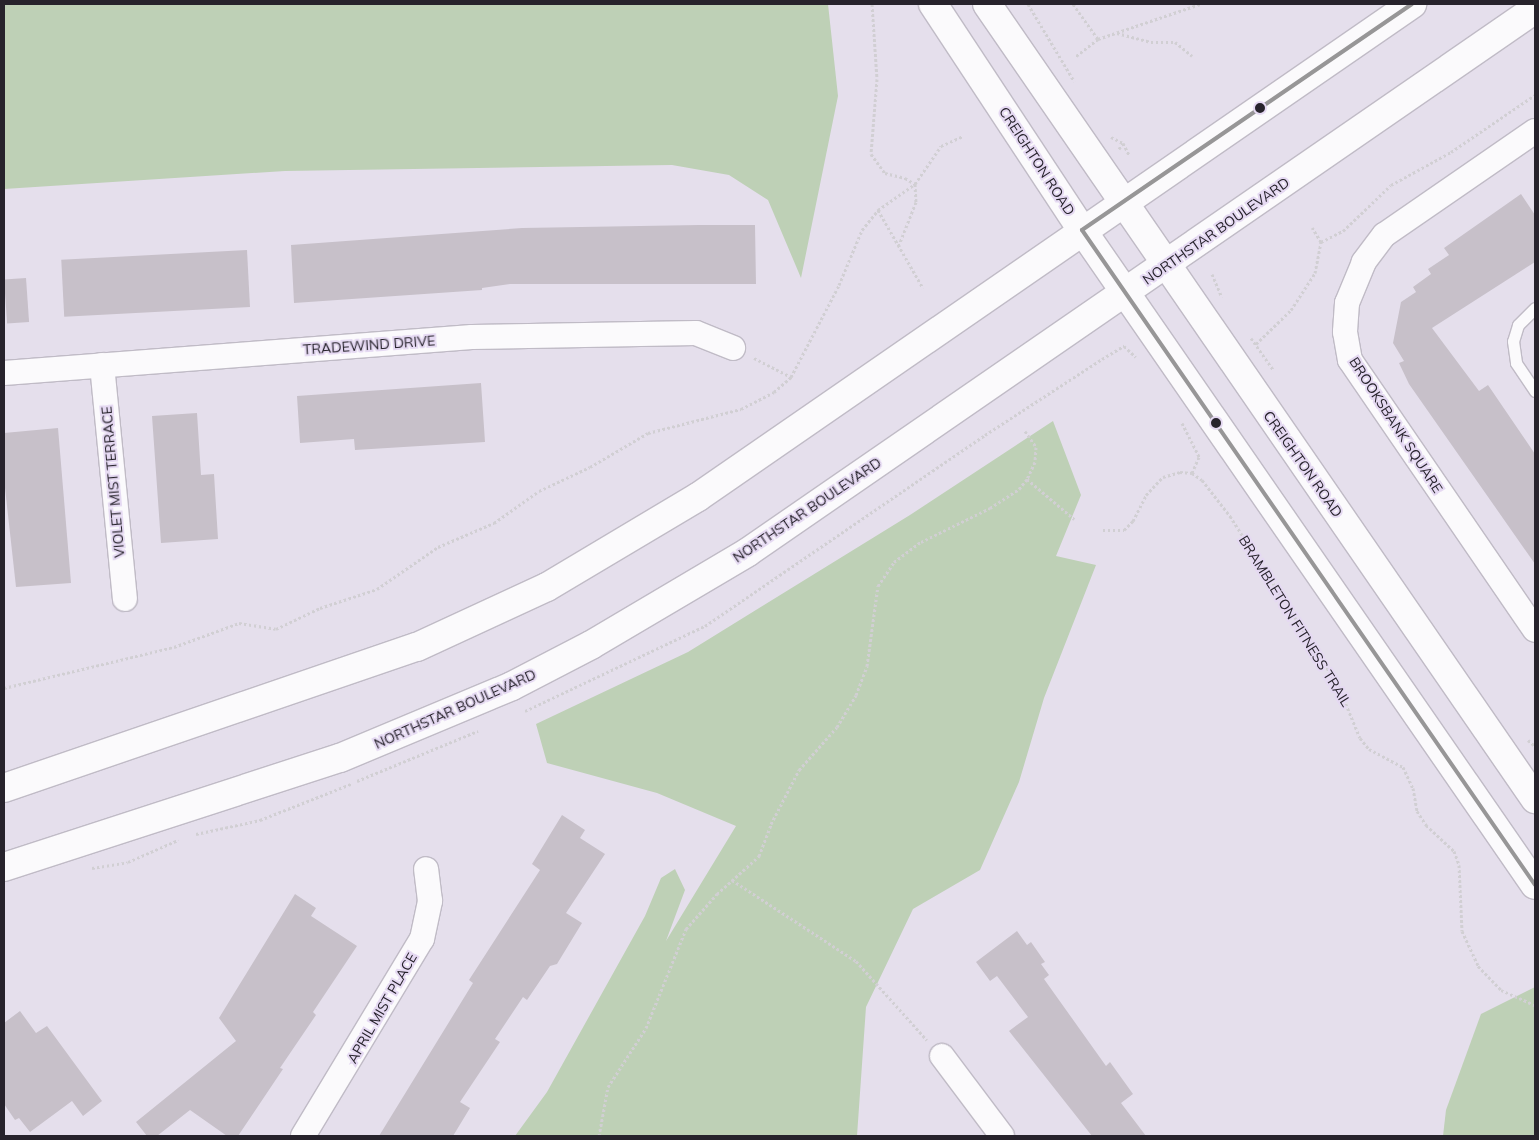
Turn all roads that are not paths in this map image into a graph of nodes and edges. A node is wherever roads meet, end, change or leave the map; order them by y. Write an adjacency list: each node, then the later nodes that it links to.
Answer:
1 (933, 4): 7 (main road, CREIGHTON ROAD)
2 (987, 4): 6 (main road, CREIGHTON ROAD)
3 (1412, 4): 6 (main road)
4 (1535, 9): 8 (main road, NORTHSTAR BOULEVARD)
5 (1532, 139): 16 (street, BROOKSBANK SQUARE)
6 (1123, 202): 7 (main road); 8 (main road, CREIGHTON ROAD)
7 (1082, 230): 9 (main road, CREIGHTON ROAD); 17 (main road)
8 (1166, 264): 9 (main road, NORTHSTAR BOULEVARD); 18 (main road, CREIGHTON ROAD)
9 (1126, 294): 19 (main road, NORTHSTAR BOULEVARD); 21 (main road, CREIGHTON ROAD)
10 (1535, 308): 14 (lane)
11 (733, 348): 12 (street, TRADEWIND DRIVE)
12 (102, 365): 13 (street, TRADEWIND DRIVE); 15 (street, VIOLET MIST TERRACE)
13 (4, 373)
14 (1535, 391)
15 (125, 599)
16 (1535, 630)
17 (4, 788)
18 (1535, 799)
19 (4, 867)
20 (426, 869): 23 (street, APRIL MIST PLACE)
21 (1535, 885)
22 (942, 1056): 24 (street)
23 (303, 1136)
24 (1002, 1136)

